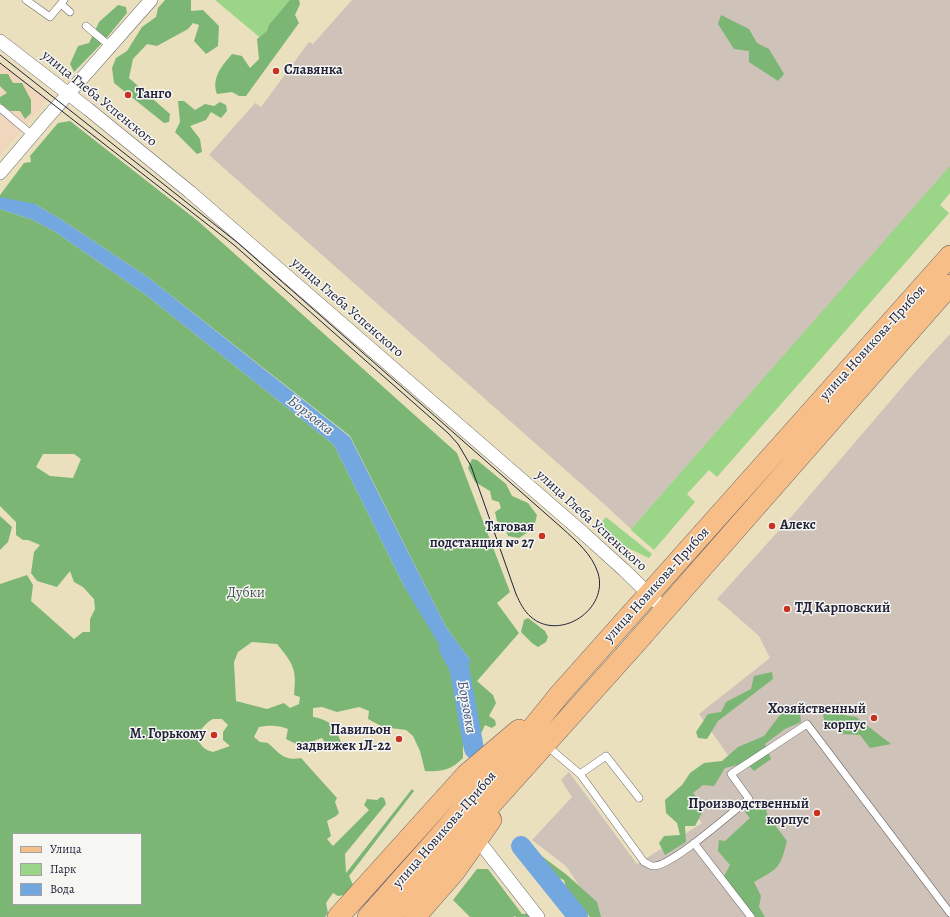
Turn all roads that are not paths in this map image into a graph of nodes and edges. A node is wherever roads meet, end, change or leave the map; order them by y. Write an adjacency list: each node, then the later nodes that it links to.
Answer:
1 (26, 0): 3 (lane)
2 (151, 0): 7 (street)
3 (63, 2): 4 (lane)
4 (70, 12)
5 (86, 26): 7 (lane)
6 (0, 41): 8 (street, улица Глеба Успенского)
7 (110, 46): 8 (street)
8 (68, 94): 10 (street); 14 (street, улица Глеба Успенского)
9 (0, 108): 10 (lane)
10 (32, 135): 11 (street)
11 (1, 171)
12 (950, 256): 14 (main road, улица Новикова-Прибоя)
13 (950, 285): 15 (main road, улица Новикова-Прибоя)
14 (649, 594): 15 (street, улица Глеба Успенского); 16 (main road, улица Новикова-Прибоя)
15 (664, 609): 17 (main road, улица Новикова-Прибоя)
16 (558, 695): 23 (main road); 24 (main road, улица Новикова-Прибоя)
17 (540, 750): 18 (lane); 20 (main road); 25 (main road, улица Новикова-Прибоя)
18 (580, 774): 19 (lane); 21 (lane)
19 (639, 798)
20 (478, 840): 26 (main road); 27 (street)
21 (694, 843): 22 (lane); 28 (lane)
22 (950, 913)
23 (338, 917)
24 (368, 917)
25 (390, 917)
26 (415, 917)
27 (538, 917)
28 (751, 917)

